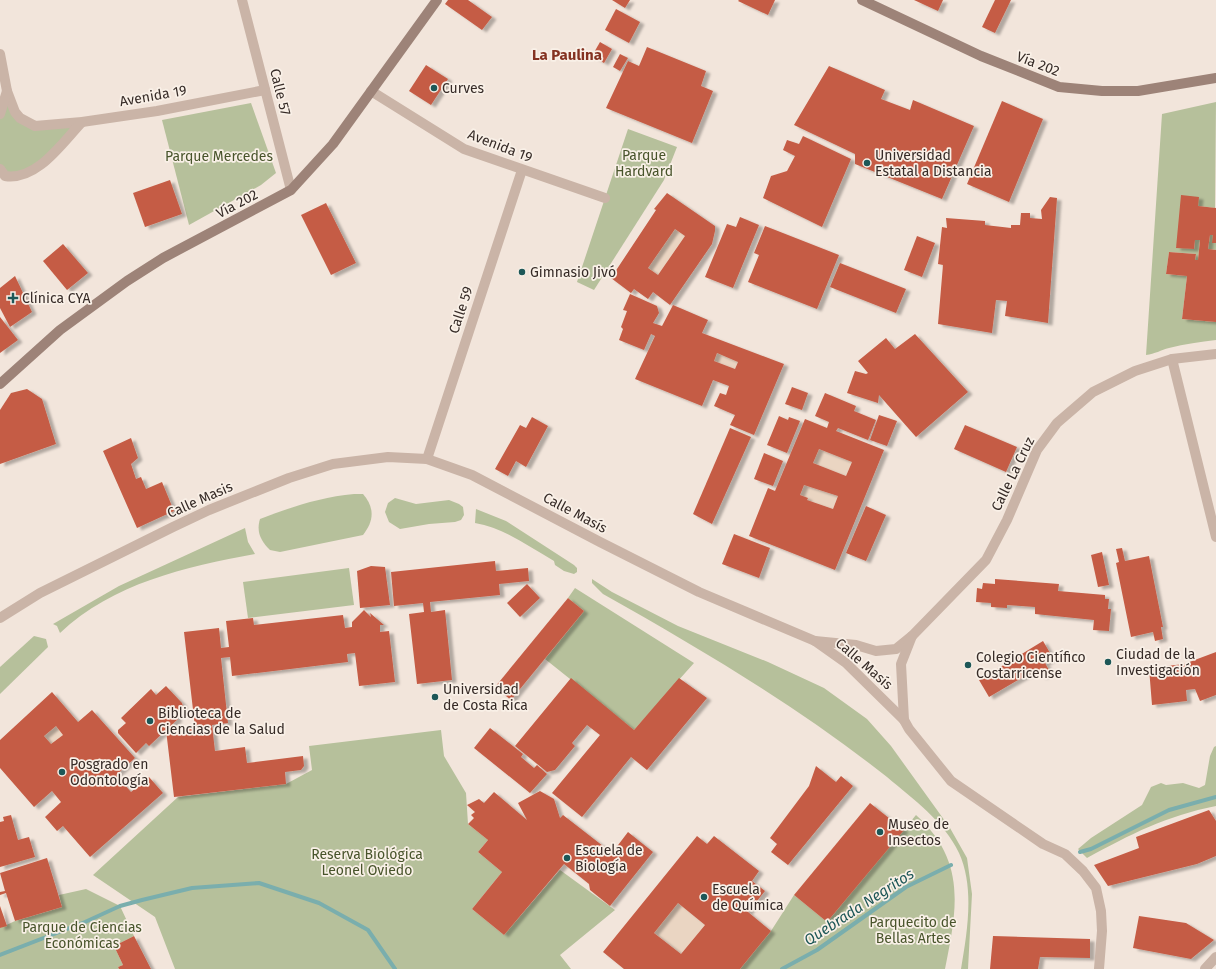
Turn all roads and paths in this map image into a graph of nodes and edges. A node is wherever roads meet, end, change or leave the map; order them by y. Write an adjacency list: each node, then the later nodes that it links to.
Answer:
1 (437, 0): 8 (main road, Vía 202)
2 (862, 0): 5 (main road, Vía 202)
3 (244, 2): 6 (street, Calle 57)
4 (0, 54): 7 (street, Avenida 19)
5 (1216, 78)
6 (265, 90): 10 (street, Avenida 19); 13 (street, Calle 57)
7 (7, 91): 9 (street); 10 (street, Avenida 19)
8 (371, 91): 12 (street, Avenida 19); 13 (main road, Vía 202)
9 (0, 114)
10 (82, 122): 11 (street)
11 (0, 169)
12 (522, 170): 14 (street, Avenida 19); 18 (street, Calle 59)
13 (291, 190): 17 (main road, Vía 202)
14 (606, 198)
15 (1216, 354): 16 (street, Calle La Cruz)
16 (1172, 359): 19 (street); 21 (street, Calle La Cruz)
17 (1, 384)
18 (427, 459): 20 (street, Calle Masis); 22 (street, Calle Masís)
19 (1216, 537)
20 (0, 618)
21 (912, 636): 22 (street, Calle La Cruz); 23 (street, Calle La Cruz)
22 (815, 641): 23 (street, Calle Masís)
23 (904, 720): 25 (street, Calle Masís)
24 (1216, 957): 26 (street)
25 (1099, 969)
26 (1205, 969)

